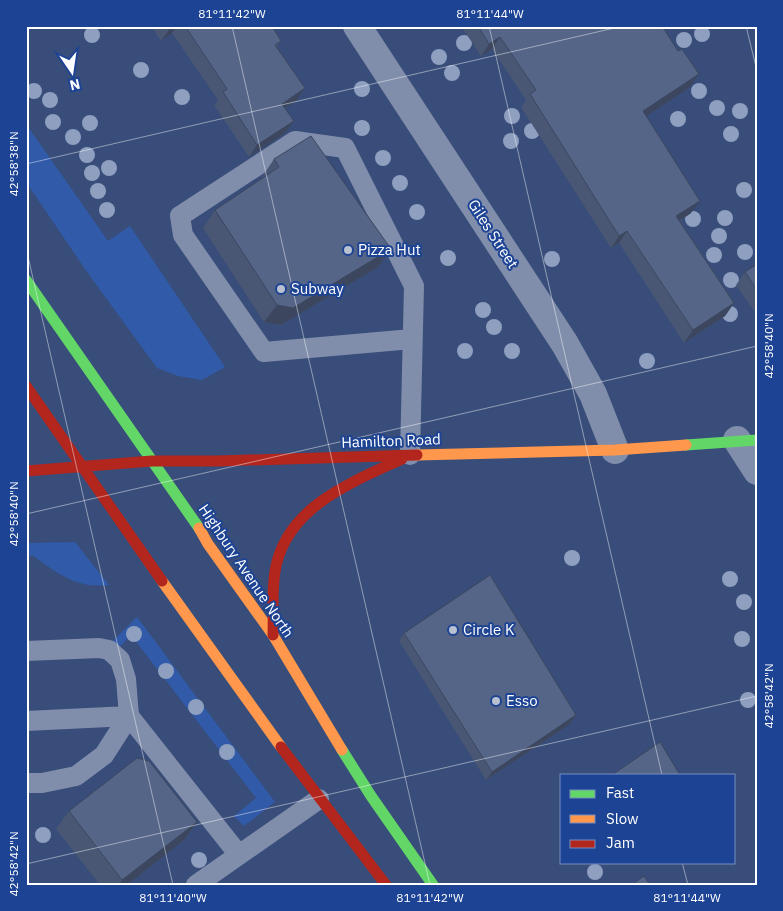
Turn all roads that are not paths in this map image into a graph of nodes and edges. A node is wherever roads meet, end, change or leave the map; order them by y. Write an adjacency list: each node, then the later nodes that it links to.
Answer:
1 (357, 26): 6 (street, Giles Street)
2 (26, 280): 8 (main road, Highbury Avenue North)
3 (412, 339): 3 (lane); 7 (lane)
4 (26, 386): 9 (main road)
5 (747, 440): 6 (main road, Hamilton Road); 11 (street)
6 (615, 450): 7 (main road, Hamilton Road)
7 (410, 455): 8 (main road, Hamilton Road); 12 (main road)
8 (152, 461): 9 (main road, Hamilton Road); 12 (main road, Highbury Avenue North)
9 (85, 467): 10 (main road, Hamilton Road); 17 (main road)
10 (26, 471)
11 (757, 471)
12 (273, 635): 21 (main road, Highbury Avenue North)
13 (26, 651): 14 (lane)
14 (130, 716): 15 (lane); 16 (lane); 18 (lane)
15 (26, 721)
16 (26, 783)
17 (319, 798): 18 (lane); 20 (main road)
18 (239, 855): 19 (lane)
19 (196, 885)
20 (386, 885)
21 (432, 885)

